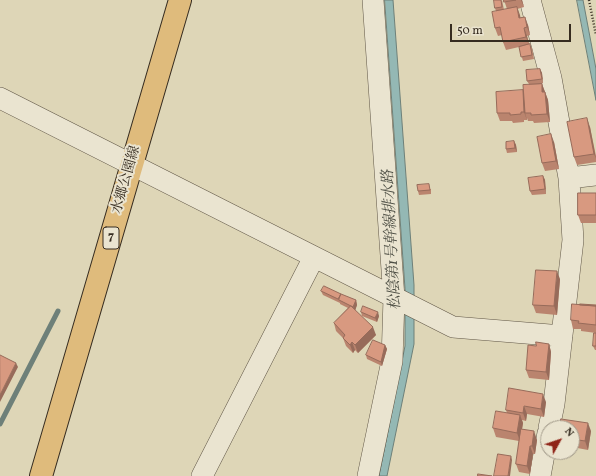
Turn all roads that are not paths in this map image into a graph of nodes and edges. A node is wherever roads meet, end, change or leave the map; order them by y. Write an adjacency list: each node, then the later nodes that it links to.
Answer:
1 (180, 0): 5 (main road, 水郷公園線 / 7)
2 (373, 0): 9 (street)
3 (530, 0): 7 (street)
4 (0, 98): 5 (street)
5 (132, 165): 8 (street); 13 (main road, 水郷公園線 / 7)
6 (596, 175): 7 (street)
7 (569, 178): 10 (street)
8 (314, 257): 9 (street); 14 (street)
9 (405, 303): 10 (street); 15 (street)
10 (562, 336): 11 (street)
11 (551, 420)
12 (543, 460): 16 (street)
13 (41, 476)
14 (202, 476)
15 (368, 476)
16 (540, 476)

